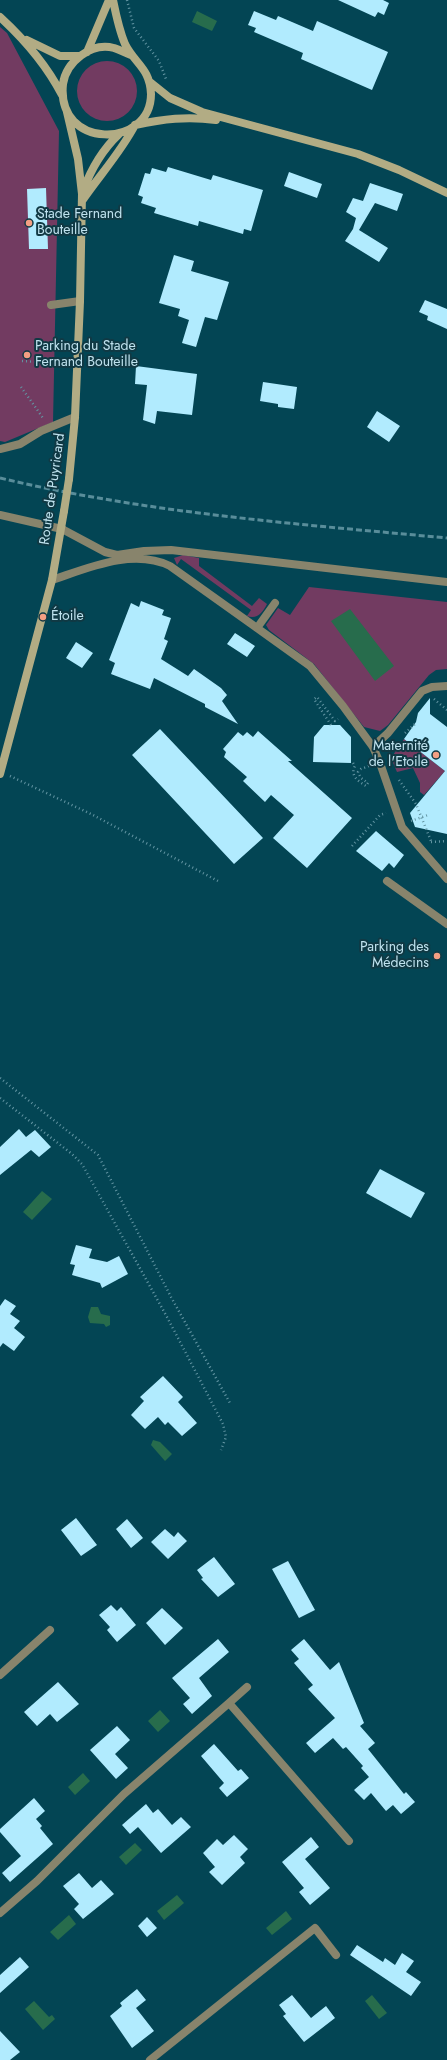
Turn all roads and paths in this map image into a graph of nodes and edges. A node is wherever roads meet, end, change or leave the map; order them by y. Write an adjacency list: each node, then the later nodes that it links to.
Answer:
1 (110, 0): 6 (main road)
2 (113, 0): 7 (main road)
3 (127, 0): 9 (path)
4 (0, 17): 5 (main road)
5 (23, 38): 6 (main road); 10 (main road)
6 (83, 54): 7 (main road); 10 (main road)
7 (131, 55): 8 (main road)
8 (150, 82): 12 (main road); 13 (main road)
9 (167, 82)
10 (62, 95): 11 (main road)
11 (67, 112): 14 (main road); 16 (main road, Route de Puyricard)
12 (242, 124): 13 (main road); 15 (main road)
13 (135, 125): 14 (main road); 16 (main road)
14 (119, 134): 16 (main road, Route de Puyricard)
15 (447, 193)
16 (82, 197): 17 (main road, Route de Puyricard)
17 (80, 301): 18 (street); 22 (main road, Route de Puyricard)
18 (51, 305)
19 (22, 361): 20 (path)
20 (65, 364)
21 (21, 387): 23 (path)
22 (75, 417): 23 (street); 26 (main road, Route de Puyricard, bridge)
23 (53, 426): 24 (street)
24 (0, 449)
25 (0, 515): 26 (street)
26 (62, 530): 27 (main road, Route de Puyricard); 28 (street)
27 (52, 580): 30 (street); 37 (main road, Route de Puyricard)
28 (447, 582)
29 (275, 603): 30 (street)
30 (257, 628): 34 (street)
31 (447, 686): 34 (street)
32 (334, 712): 33 (path)
33 (331, 725)
34 (373, 747): 35 (street)
35 (380, 762): 36 (path); 38 (street)
36 (353, 763)
37 (0, 773): 47 (path)
38 (386, 778): 41 (path); 46 (street)
39 (393, 812): 45 (path)
40 (428, 815): 41 (path)
41 (421, 818): 42 (path)
42 (426, 830)
43 (447, 841): 44 (path)
44 (431, 842)
45 (352, 846)
46 (447, 879)
47 (218, 881)
48 (387, 881): 49 (street)
49 (447, 924)
50 (0, 1078): 52 (path)
51 (0, 1098): 53 (path)
52 (231, 1405)
53 (221, 1450)
54 (50, 1630): 55 (street)
55 (0, 1675)
56 (247, 1687): 57 (street)
57 (229, 1703): 58 (street); 59 (street)
58 (349, 1841)
59 (0, 1913)
60 (336, 1955): 61 (street)
61 (150, 2060)

